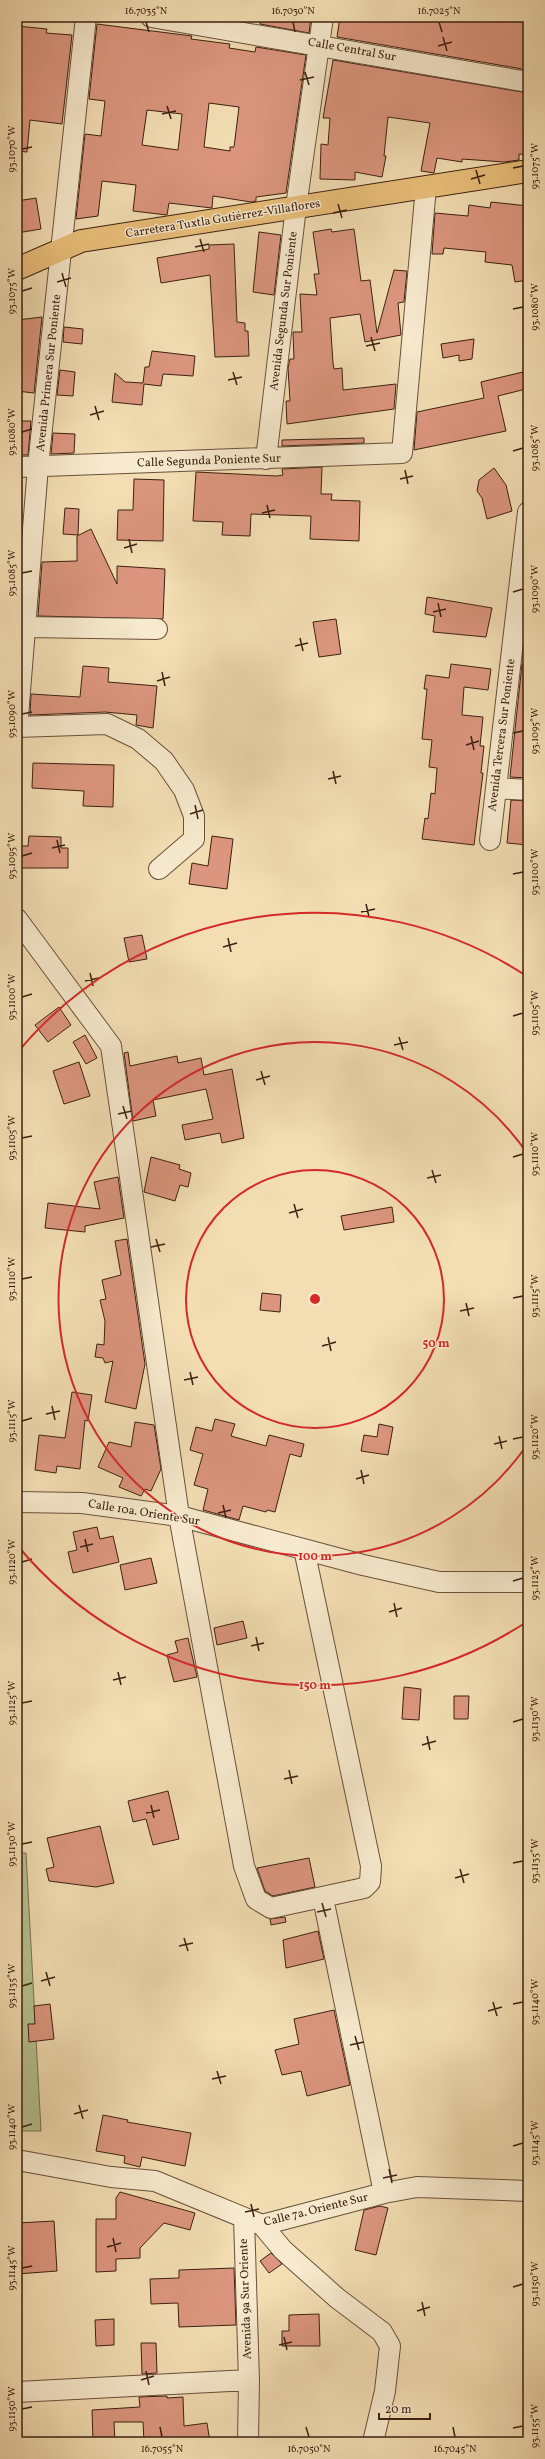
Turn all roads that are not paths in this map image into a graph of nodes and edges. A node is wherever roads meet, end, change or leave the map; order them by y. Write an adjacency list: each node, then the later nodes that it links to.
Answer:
1 (86, 17): 9 (street, Avenida Primera Sur Poniente)
2 (151, 17): 4 (street, Calle Central Sur)
3 (323, 17): 4 (street, Avenida Segunda Sur Poniente)
4 (320, 44): 5 (street, Calle Central Sur); 8 (street, Avenida Segunda Sur Poniente)
5 (528, 82)
6 (528, 171): 7 (main road, Carretera Tuxtla Gutiérrez-Villaflores)
7 (426, 187): 8 (main road, Carretera Tuxtla Gutiérrez-Villaflores); 11 (street, Calle Segunda Poniente Sur)
8 (296, 207): 9 (main road, Carretera Tuxtla Gutiérrez-Villaflores); 11 (street, Avenida Segunda Sur Poniente)
9 (63, 249): 10 (main road, Carretera Tuxtla Gutiérrez-Villaflores); 12 (street, Avenida Primera Sur Poniente)
10 (17, 269)
11 (266, 459): 12 (street, Calle Segunda Poniente Sur)
12 (38, 466): 13 (street, Calle Segunda Poniente Sur); 15 (street, Avenida Primera Sur Poniente)
13 (17, 467)
14 (528, 512): 18 (street, Avenida Tercera Sur Poniente)
15 (26, 627): 16 (street); 17 (street, Avenida Primera Sur Poniente)
16 (157, 629)
17 (17, 728): 21 (street)
18 (496, 788): 19 (street); 20 (street, Avenida Tercera Sur Poniente)
19 (528, 790)
20 (490, 840)
21 (160, 869)
22 (17, 918): 24 (street)
23 (17, 1502): 24 (street, Calle 10a. Oriente Sur)
24 (179, 1516): 25 (street, Calle 10a. Oriente Sur); 27 (street)
25 (304, 1549): 26 (street, Calle 10a. Oriente Sur); 27 (street)
26 (528, 1582)
27 (323, 1898): 30 (street)
28 (17, 2160): 31 (street)
29 (528, 2191): 30 (street, Calle 7a. Oriente Sur)
30 (384, 2193): 31 (street, Calle 7a. Oriente Sur)
31 (253, 2221): 32 (street, Avenida 9a Sur Oriente); 35 (street)
32 (249, 2380): 33 (street); 34 (street, Avenida 9a Sur Oriente)
33 (17, 2392)
34 (248, 2442)
35 (373, 2442)

